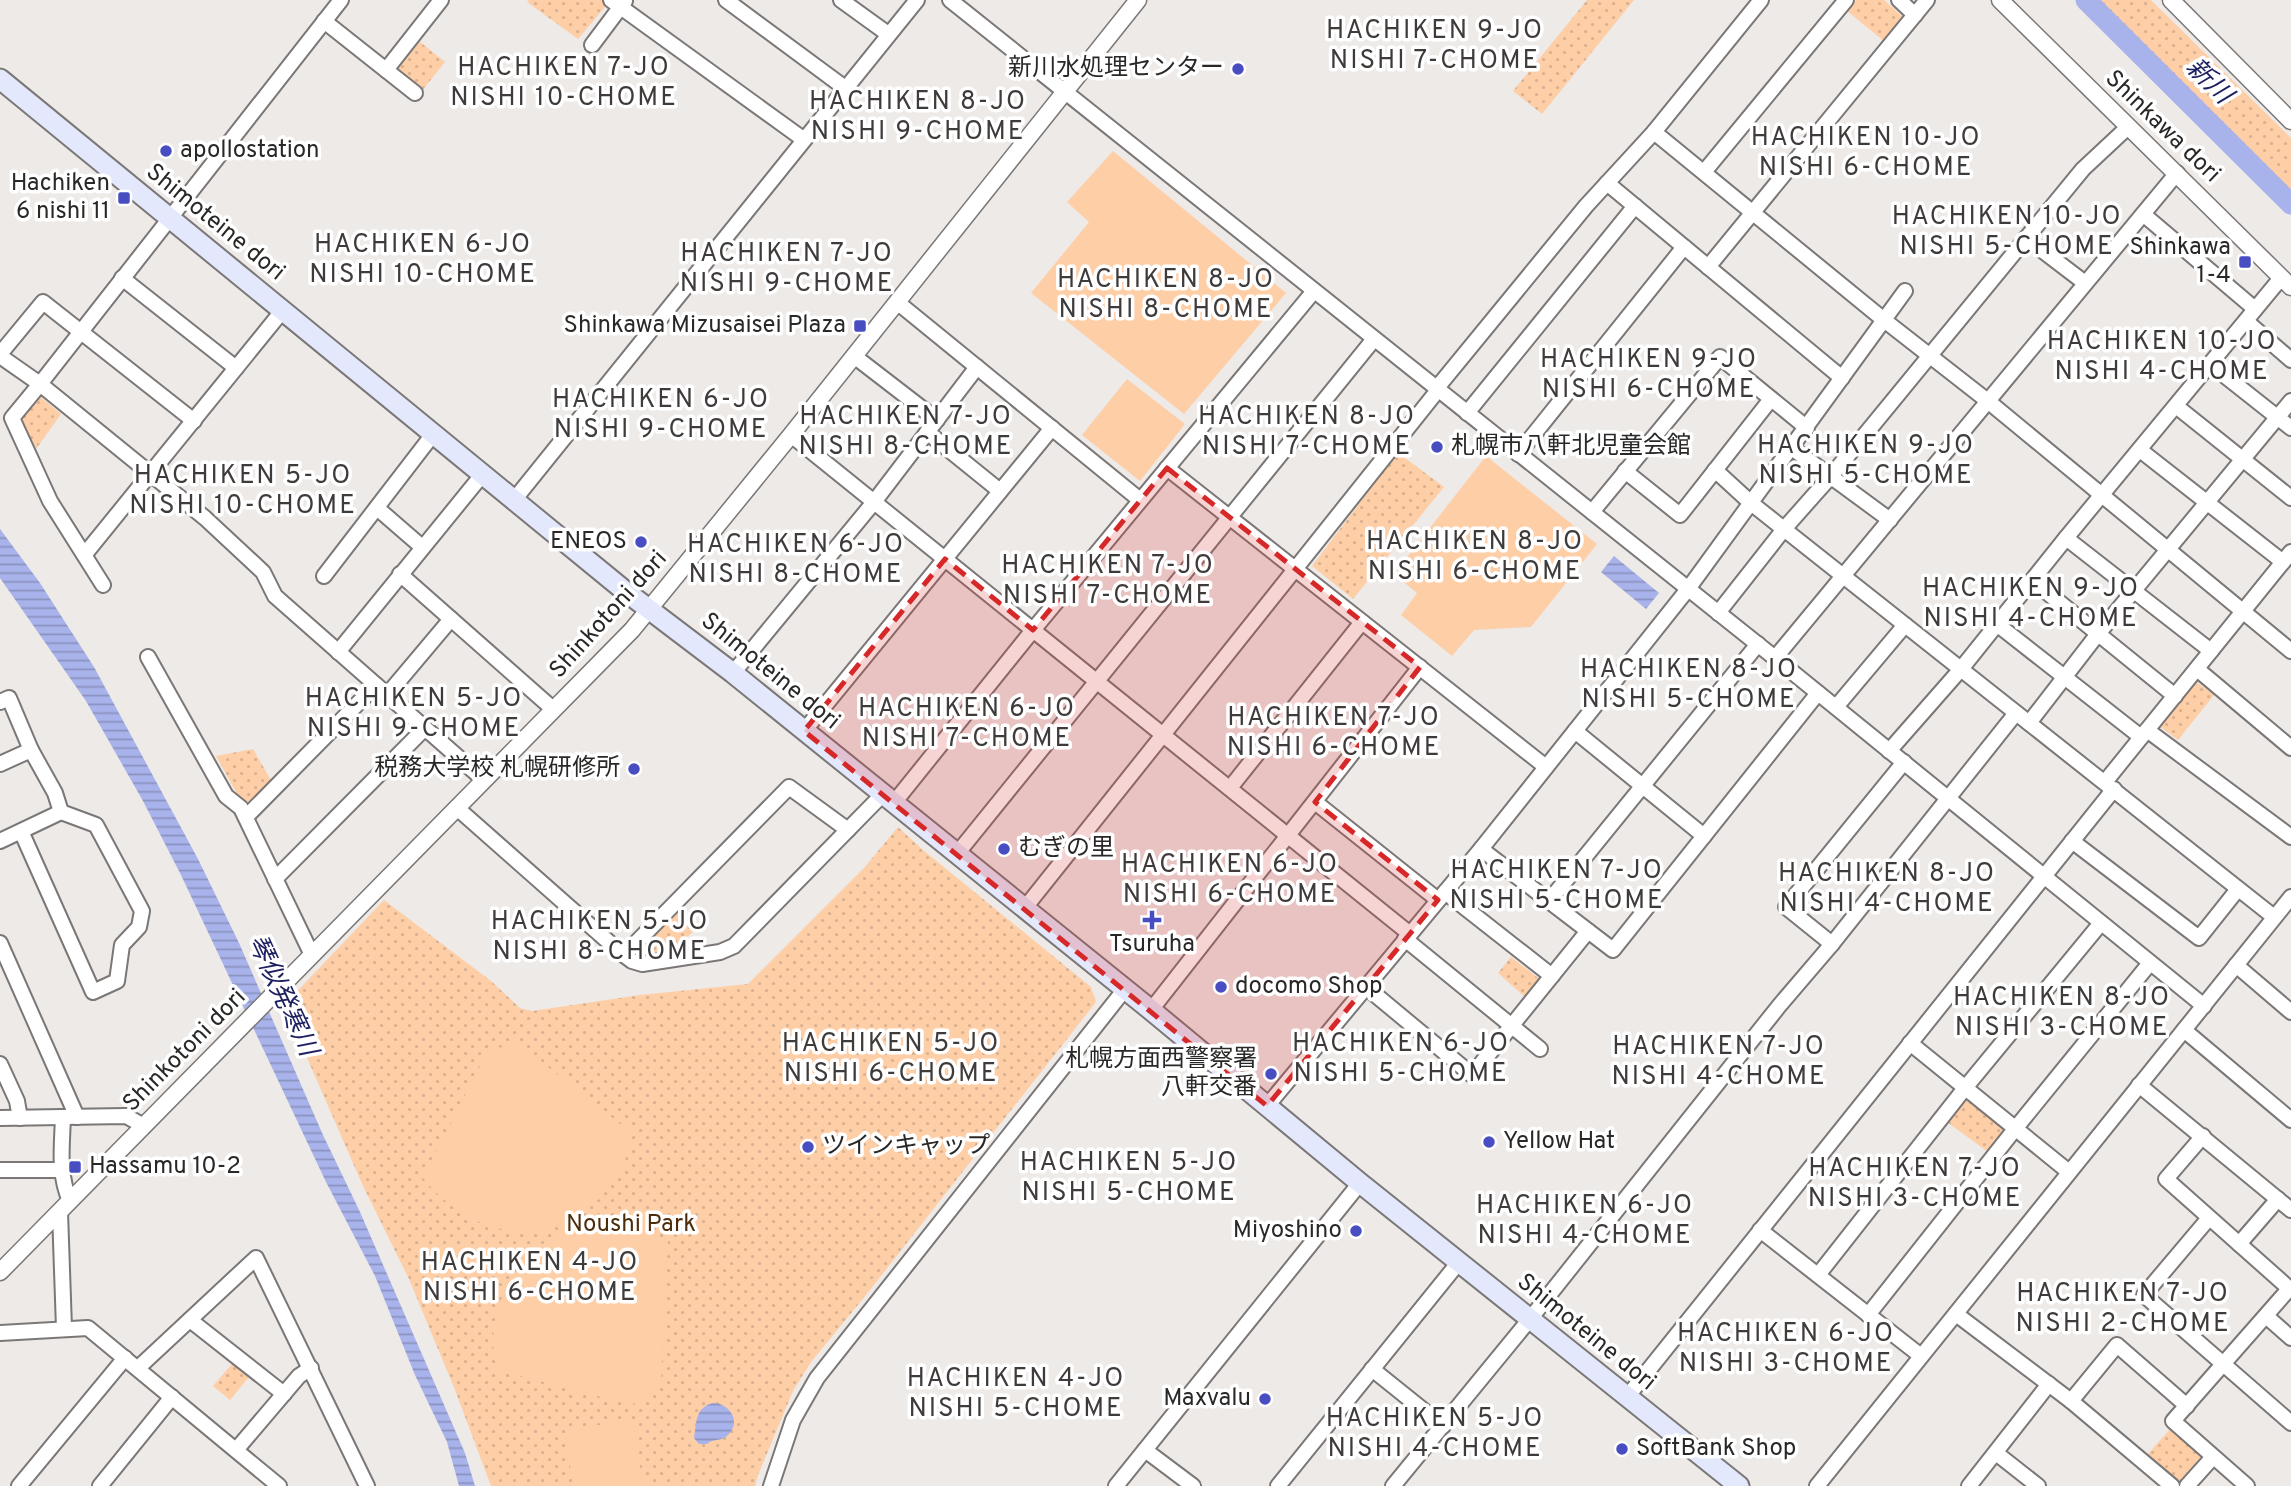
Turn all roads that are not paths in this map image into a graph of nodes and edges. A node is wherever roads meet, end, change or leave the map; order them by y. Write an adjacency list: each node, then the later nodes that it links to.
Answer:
1 (341, 0): 16 (street)
2 (441, 0): 19 (street)
3 (726, 0): 21 (street)
4 (841, 0): 17 (street)
5 (916, 0): 17 (street)
6 (950, 0): 22 (street)
7 (1138, 0): 22 (street, Shinkotoni dori)
8 (1761, 0): 26 (street)
9 (1846, 0): 28 (street)
10 (1899, 0): 15 (street)
11 (1927, 0): 15 (street)
12 (2000, 0): 25 (street, Shinkawa dori)
13 (2171, 0): 24 (street)
14 (619, 2): 18 (street); 27 (street)
15 (1915, 15): 32 (street)
16 (324, 21): 19 (street); 34 (street)
17 (888, 34): 21 (street)
18 (592, 45)
19 (386, 70): 23 (street)
20 (0, 79): 34 (main road, Shimoteine dori)
21 (845, 88): 27 (street)
22 (1065, 90): 41 (street); 43 (street, Shinkotoni dori)
23 (415, 93)
24 (2290, 116)
25 (2128, 127): 29 (street, Shinkawa dori); 35 (street)
26 (1654, 132): 28 (street); 30 (street)
27 (803, 139): 87 (street)
28 (1704, 172): 32 (street)
29 (2177, 173): 33 (street); 40 (street, Shinkawa dori)
30 (1607, 183): 31 (street); 59 (street)
31 (1635, 206): 36 (street); 64 (street)
32 (1754, 212): 37 (street); 46 (street)
33 (2143, 214): 39 (street); 44 (street)
34 (169, 217): 38 (street); 45 (main road, Shimoteine dori)
35 (2026, 238): 39 (street); 52 (street)
36 (1684, 247): 37 (street); 76 (street)
37 (1708, 267): 57 (street)
38 (122, 278): 48 (street); 56 (street)
39 (2085, 283): 62 (street)
40 (2286, 283): 44 (street)
41 (1314, 291): 49 (street); 78 (street)
42 (1905, 291): 46 (street)
43 (897, 302): 51 (street, Shinkotoni dori); 55 (street)
44 (2255, 309): 47 (street)
45 (283, 310): 56 (street); 72 (main road, Shimoteine dori)
46 (1884, 320): 52 (street); 57 (street)
47 (2246, 321): 53 (street); 54 (street)
48 (81, 331): 50 (street); 58 (street); 67 (street)
49 (1374, 339): 59 (street); 94 (street)
50 (0, 355): 58 (street)
51 (854, 356): 66 (street); 73 (street, Shinkotoni dori)
52 (1930, 356): 62 (street); 83 (street)
53 (2291, 360)
54 (2210, 364): 63 (street); 65 (street)
55 (977, 367): 66 (street); 68 (street)
56 (236, 368): 67 (street)
57 (1842, 378): 69 (street)
58 (40, 384): 81 (street); 100 (street)
59 (1437, 390): 64 (street); 103 (street)
60 (1771, 399): 69 (street); 79 (street); 80 (street)
61 (2291, 401): 65 (street)
62 (1989, 402): 85 (street); 95 (street)
63 (2176, 406): 75 (street); 77 (street)
64 (1467, 413): 76 (street)
65 (2277, 418): 70 (street); 77 (street)
66 (937, 419): 71 (street)
67 (194, 421): 81 (street)
68 (1052, 428): 84 (street); 88 (street)
69 (1807, 428): 74 (street)
70 (2291, 428)
71 (927, 432): 84 (street); 89 (street)
72 (434, 433): 82 (main road, Shimoteine dori); 92 (street)
73 (791, 435): 89 (street); 111 (street, Shinkotoni dori)
74 (1792, 448): 83 (street); 90 (street)
75 (2140, 450): 85 (street); 91 (street)
76 (1518, 454): 93 (street)
77 (2242, 459): 86 (street); 91 (street)
78 (1167, 468): 88 (street); 94 (street)
79 (1715, 470): 80 (street); 90 (street)
80 (1625, 471): 93 (street)
81 (152, 473): 100 (street); 122 (street)
82 (482, 475): 87 (main road, Shimoteine dori); 98 (street)
83 (1831, 476): 95 (street); 96 (street)
84 (1000, 491): 102 (street)
85 (2102, 495): 97 (street); 99 (street)
86 (2291, 498)
87 (513, 500): 111 (main road, Shimoteine dori)
88 (1140, 500): 118 (street)
89 (874, 502): 102 (street); 129 (street)
90 (1751, 503): 96 (street); 109 (street)
91 (2207, 503): 99 (street); 101 (street)
92 (377, 508): 98 (street); 105 (street)
93 (1592, 512): 109 (street)
94 (1230, 516): 103 (street); 131 (street)
95 (1890, 520): 106 (street)
96 (1784, 529): 106 (street); 113 (street)
97 (2066, 538): 107 (street); 110 (street)
98 (422, 547): 104 (street)
99 (2168, 551): 110 (street); 112 (street)
100 (85, 554): 108 (street)
101 (2287, 557): 112 (street)
102 (945, 559): 118 (street); 141 (street)
103 (1296, 569): 115 (street); 144 (street)
104 (400, 574): 114 (street); 122 (street)
105 (324, 576)
106 (1843, 576): 116 (street); 125 (street)
107 (2033, 582): 117 (street); 119 (street)
108 (103, 585)
109 (1688, 589): 113 (street); 142 (street)
110 (2133, 592): 119 (street); 123 (street)
111 (650, 608): 129 (main road, Shimoteine dori); 137 (street, Shinkotoni dori)
112 (2244, 611): 121 (street); 123 (street)
113 (1718, 613): 120 (street)
114 (451, 619): 132 (street); 137 (street)
115 (1362, 622): 126 (street); 154 (street)
116 (1905, 625): 127 (street); 136 (street)
117 (1998, 625): 127 (street); 130 (street)
118 (1033, 630): 131 (street); 155 (street)
119 (2097, 635): 130 (street); 134 (street)
120 (1758, 644): 125 (street); 153 (street)
121 (2291, 651)
122 (338, 652): 132 (street)
123 (2211, 652): 128 (street)
124 (148, 657): 160 (street)
125 (1775, 658): 133 (street)
126 (1420, 667): 150 (street); 157 (street)
127 (1961, 669): 138 (street); 147 (street)
128 (2197, 669): 134 (street); 145 (street)
129 (733, 673): 141 (main road, Shimoteine dori)
130 (2064, 678): 139 (street); 143 (street)
131 (1097, 681): 144 (street); 169 (street)
132 (382, 690): 140 (street); 160 (street)
133 (1818, 693): 136 (street); 164 (street)
134 (2175, 696): 143 (street)
135 (0, 702): 146 (street)
136 (1836, 707): 147 (street)
137 (553, 709): 151 (street, Shinkotoni dori)
138 (2017, 713): 139 (street); 156 (street)
139 (2029, 723): 152 (street)
140 (425, 729): 151 (street); 171 (street)
141 (804, 731): 155 (main road, Shimoteine dori)
142 (1575, 731): 150 (street); 153 (street)
143 (2144, 733): 152 (street); 165 (street)
144 (1164, 735): 154 (street); 176 (street)
145 (2291, 748)
146 (31, 750): 149 (street); 159 (street)
147 (1889, 751): 148 (street)
148 (1904, 762): 156 (street); 182 (street)
149 (0, 764)
150 (1546, 767): 168 (street)
151 (484, 780): 158 (street, Shinkotoni dori)
152 (2109, 785): 167 (street); 172 (street)
153 (1643, 786): 164 (street); 174 (street)
154 (1230, 788): 163 (street)
155 (888, 799): 161 (street); 169 (main road, Shimoteine dori)
156 (1948, 800): 170 (street); 182 (street)
157 (1315, 802): 163 (street); 173 (street)
158 (457, 808): 183 (street, Shinkotoni dori); 184 (street)
159 (61, 812): 162 (street); 162 (street)
160 (246, 817): 171 (street)
161 (848, 830): 184 (street); 184 (street)
162 (21, 831): 166 (street)
163 (1289, 835): 180 (street); 191 (street)
164 (1704, 836): 179 (street)
165 (2291, 837)
166 (0, 841)
167 (2072, 841): 170 (street); 172 (street)
168 (1481, 849): 173 (street); 174 (street)
169 (956, 855): 176 (main road, Shimoteine dori)
170 (2043, 876): 178 (street); 195 (street)
171 (275, 879): 183 (street)
172 (2238, 889): 177 (street)
173 (1442, 896): 180 (street); 187 (street)
174 (1549, 901): 179 (street)
175 (2289, 902): 177 (street)
176 (1024, 909): 189 (main road, Shimoteine dori)
177 (2274, 917): 186 (street)
178 (2101, 923): 185 (street); 199 (street)
179 (1588, 931): 187 (street)
180 (1408, 937): 188 (street); 193 (street)
181 (0, 943): 201 (street)
182 (1832, 944): 226 (street)
183 (312, 955): 205 (street, Shinkotoni dori)
184 (624, 955)
185 (2150, 963): 190 (street); 206 (street)
186 (2236, 965): 190 (street); 192 (street)
187 (1552, 976): 193 (street)
188 (1366, 987): 193 (street); 200 (street)
189 (1125, 989): 191 (main road, Shimoteine dori); 253 (street)
190 (2204, 1006): 194 (street)
191 (1152, 1010): 200 (main road, Shimoteine dori)
192 (2291, 1012)
193 (1511, 1028): 196 (street)
194 (2183, 1030): 198 (street); 204 (street)
195 (1910, 1043): 199 (street); 216 (street)
196 (1540, 1049)
197 (0, 1063): 203 (street)
198 (2139, 1085): 207 (street); 210 (street)
199 (1965, 1088): 206 (street); 220 (street)
200 (1267, 1106): 211 (main road, Shimoteine dori)
201 (70, 1117): 203 (street); 205 (street); 209 (street)
202 (0, 1118): 203 (street)
203 (20, 1118)
204 (2291, 1120)
205 (144, 1126): 213 (street, Shinkotoni dori)
206 (2015, 1129): 210 (street); 223 (street)
207 (2203, 1136): 212 (street); 215 (street)
208 (0, 1170): 209 (street)
209 (62, 1170): 213 (street)
210 (2069, 1172): 222 (street)
211 (1360, 1183): 218 (main road, Shimoteine dori); 245 (street)
212 (2278, 1199): 214 (street); 217 (street)
213 (65, 1206): 219 (street, Shinkotoni dori); 227 (street)
214 (2291, 1210)
215 (2209, 1218): 217 (street); 232 (street)
216 (1760, 1230): 220 (street); 239 (street)
217 (2239, 1244): 221 (street)
218 (1459, 1262): 226 (main road, Shimoteine dori); 235 (street)
219 (0, 1272)
220 (1818, 1275): 223 (street)
221 (2290, 1290): 224 (street)
222 (1956, 1314): 230 (street); 236 (street)
223 (1868, 1315): 230 (street)
224 (2266, 1316): 229 (street); 232 (street)
225 (190, 1320): 233 (street); 234 (street); 237 (street)
226 (1530, 1320): 239 (main road, Shimoteine dori); 243 (street)
227 (64, 1328): 228 (street); 231 (street)
228 (0, 1333)
229 (2291, 1338)
230 (1921, 1356): 258 (street)
231 (125, 1358): 233 (street); 249 (street)
232 (2223, 1364): 241 (street); 242 (street)
233 (138, 1368): 238 (street)
234 (311, 1368): 237 (street); 252 (street)
235 (1373, 1369): 243 (street); 248 (street)
236 (2049, 1384): 240 (street); 246 (street)
237 (284, 1394): 244 (street)
238 (172, 1397): 244 (street); 250 (street)
239 (1627, 1397): 257 (main road, Shimoteine dori)
240 (2071, 1401): 241 (street); 261 (street)
241 (2187, 1406): 247 (street)
242 (2291, 1423)
243 (1443, 1426): 256 (street)
244 (236, 1450): 251 (street)
245 (1145, 1450): 254 (street); 255 (street)
246 (1996, 1453): 259 (street); 260 (street)
247 (2213, 1457): 262 (street); 263 (street)
248 (1285, 1483)
249 (19, 1486)
250 (100, 1486)
251 (279, 1486)
252 (367, 1486)
253 (771, 1486)
254 (1116, 1486)
255 (1193, 1486)
256 (1393, 1486)
257 (1739, 1486)
258 (1817, 1486)
259 (1969, 1486)
260 (2038, 1486)
261 (2172, 1486)
262 (2188, 1486)
263 (2247, 1486)

